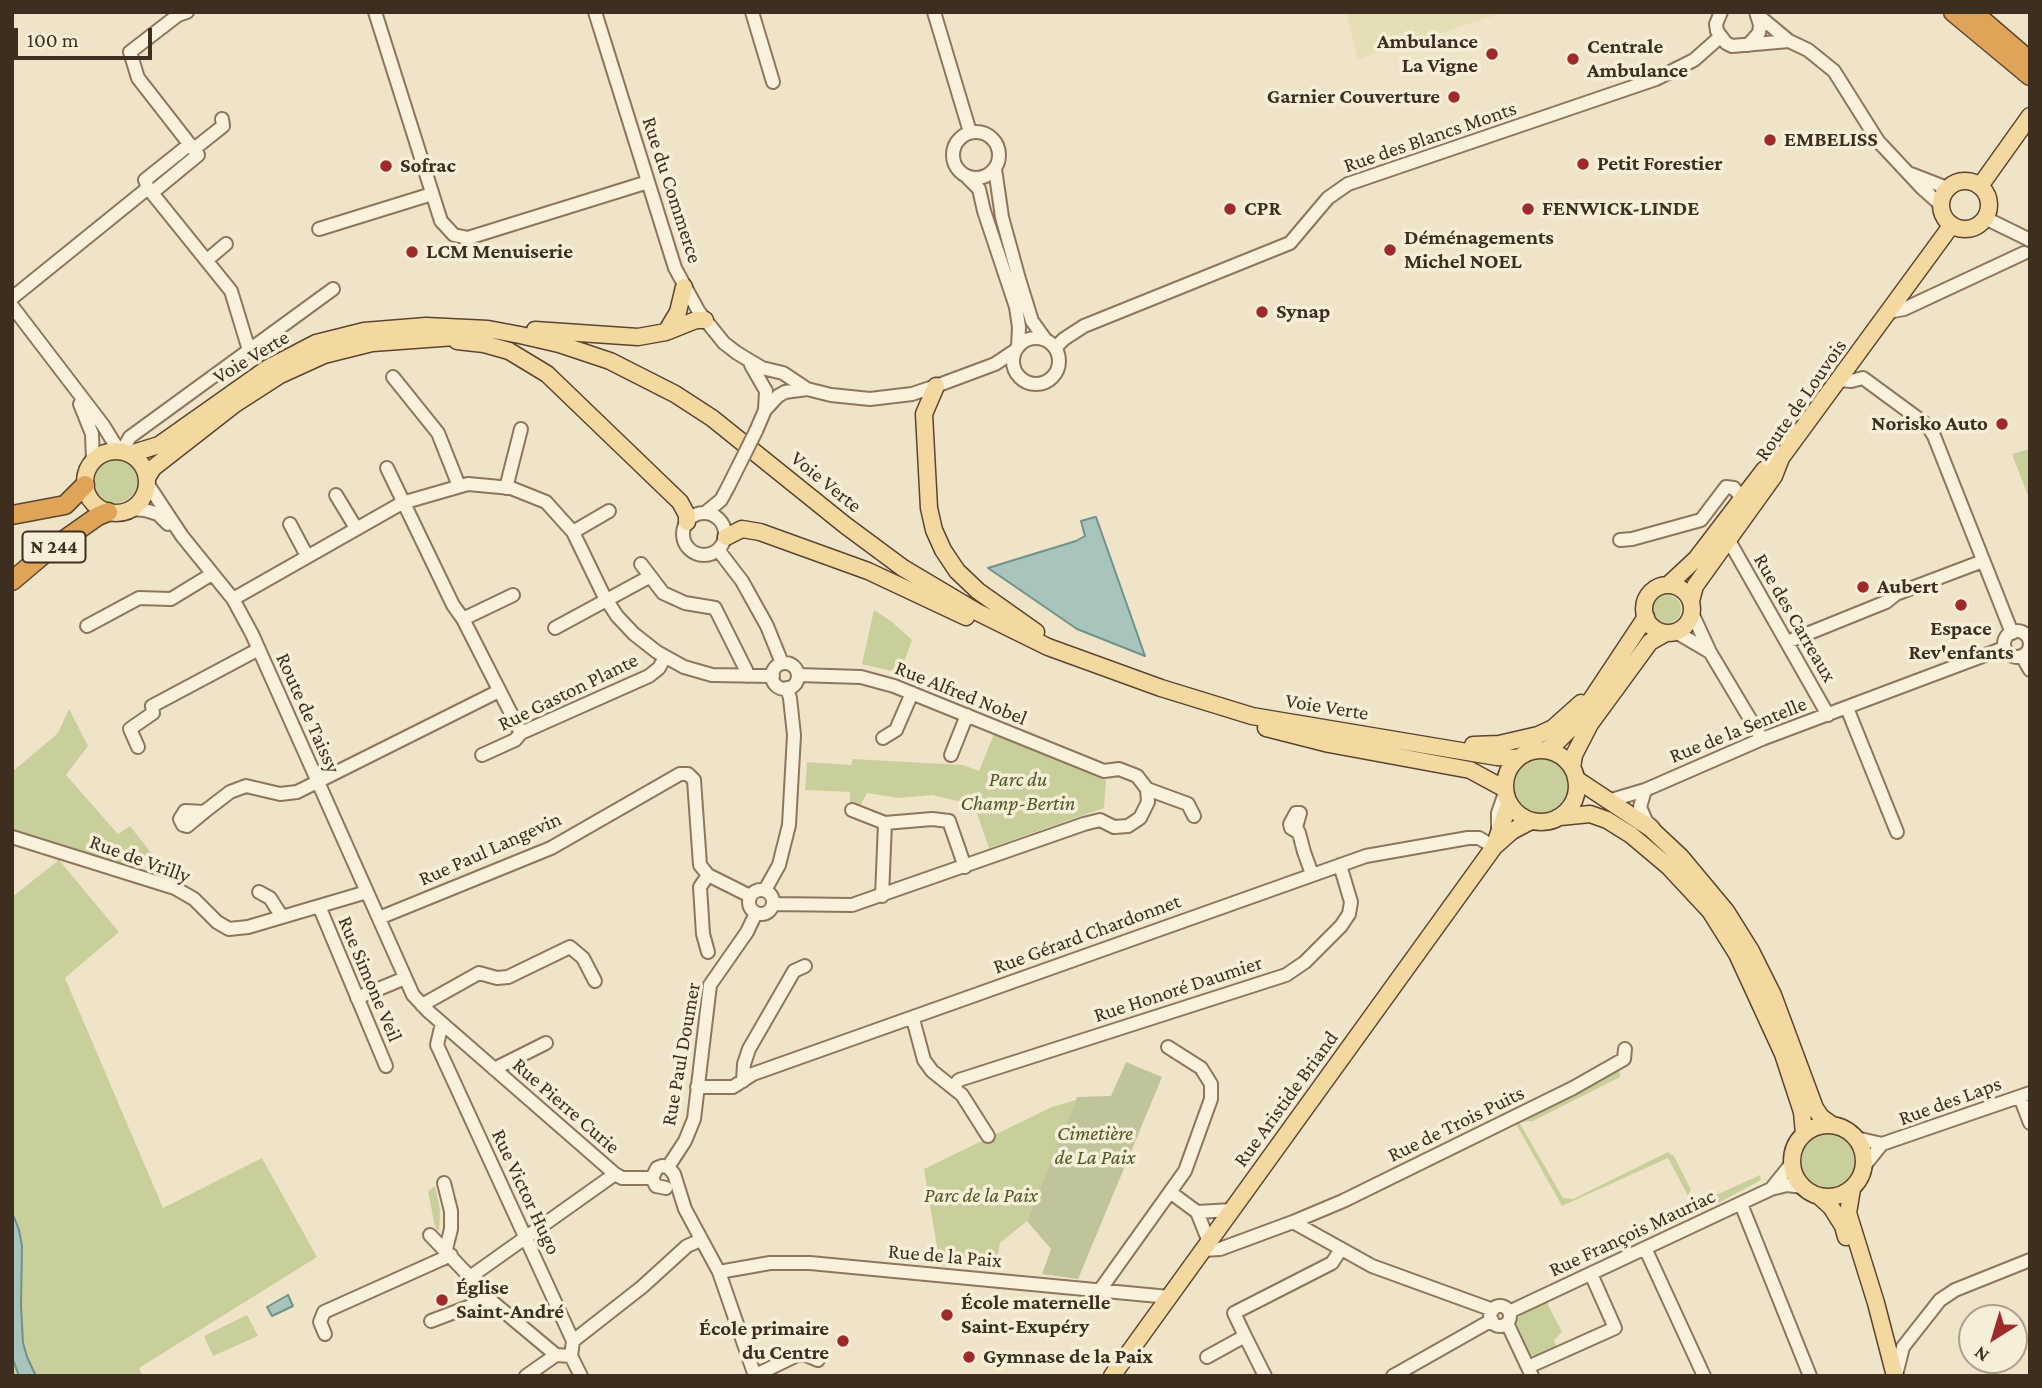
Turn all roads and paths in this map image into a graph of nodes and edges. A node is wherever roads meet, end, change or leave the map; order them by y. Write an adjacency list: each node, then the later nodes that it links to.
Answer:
1 (187, 12): 19 (street)
2 (375, 12): 27 (street)
3 (595, 12): 23 (street, Rue du Commerce)
4 (752, 12): 15 (street)
5 (934, 12): 18 (street)
6 (1721, 12): 10 (street)
7 (1953, 12): 14 (highway)
8 (1973, 12): 13 (highway)
9 (1757, 14): 11 (street); 12 (street)
10 (1720, 37): 12 (street); 47 (street, Rue des Blancs Monts)
11 (1789, 41): 12 (street); 21 (street)
12 (1748, 45)
13 (2030, 61)
14 (2030, 76)
15 (773, 82)
16 (2030, 116): 24 (main road)
17 (222, 119): 19 (street)
18 (970, 132): 20 (street); 22 (street)
19 (192, 147): 26 (street)
20 (995, 169): 22 (street); 45 (street)
21 (1910, 174): 25 (street); 28 (street)
22 (967, 177): 46 (street)
23 (648, 182): 27 (street); 36 (street, Rue du Commerce)
24 (1980, 186): 25 (main road); 29 (main road)
25 (1947, 188): 28 (main road)
26 (150, 190): 35 (street); 38 (street)
27 (432, 194): 31 (street)
28 (1940, 204): 30 (main road)
29 (1985, 219): 30 (main road); 32 (street)
30 (1951, 226): 40 (main road, Route de Louvois)
31 (319, 229)
32 (2030, 240)
33 (226, 244): 35 (street)
34 (2024, 253): 40 (street)
35 (207, 260): 48 (street)
36 (684, 287): 41 (street, Rue du Commerce); 43 (main road)
37 (333, 289): 48 (street)
38 (12, 298)
39 (12, 306): 55 (street)
40 (1888, 312): 56 (main road, Route de Louvois)
41 (705, 320): 43 (main road); 49 (street, Rue du Commerce)
42 (488, 329): 43 (main road); 61 (main road, Voie Verte); 112 (main road, Voie Verte)
43 (666, 332)
44 (447, 339): 65 (main road, Voie Verte); 78 (main road); 98 (main road, Voie Verte)
45 (1045, 340): 46 (street); 47 (street)
46 (1017, 348): 50 (street); 51 (street)
47 (1055, 348): 51 (street)
48 (249, 350): 61 (street)
49 (746, 359): 52 (street, Rue du Commerce); 59 (street, Rue du Commerce)
50 (995, 364): 51 (street); 57 (street)
51 (1016, 371)
52 (772, 372): 54 (street, Rue du Commerce); 59 (street)
53 (393, 377): 67 (street)
54 (786, 377): 58 (street); 59 (street)
55 (66, 379): 61 (street); 63 (street)
56 (1839, 380): 62 (main road, Route de Louvois); 87 (street)
57 (936, 386): 58 (street); 112 (main road)
58 (807, 389): 59 (street)
59 (773, 391): 71 (street, bridge)
60 (521, 429): 68 (street)
61 (124, 452): 63 (main road); 65 (main road)
62 (1781, 458): 70 (main road); 84 (main road, Route de Louvois)
63 (93, 460): 66 (main road)
64 (387, 468): 72 (street)
65 (147, 481): 73 (main road); 82 (street, Route de Taissy)
66 (85, 485): 75 (main road); 77 (highway, N 244)
67 (458, 486): 68 (street); 72 (street)
68 (506, 488): 81 (street)
69 (336, 495): 80 (street)
70 (1742, 499): 85 (street); 92 (main road)
71 (721, 500): 76 (street); 83 (street)
72 (402, 503): 80 (street); 99 (street)
73 (130, 509): 75 (main road); 82 (street, Route de Taissy)
74 (609, 511): 81 (street)
75 (108, 512): 91 (highway, N 244)
76 (705, 513): 78 (street); 83 (street)
77 (12, 515)
78 (687, 522): 83 (street)
79 (290, 524): 86 (street)
80 (356, 528): 86 (street)
81 (573, 532): 95 (street)
82 (181, 536): 89 (street, Route de Taissy)
83 (722, 536): 98 (main road); 111 (street)
84 (1728, 539): 96 (main road, Route de Louvois); 105 (street, Rue des Carreaux)
85 (1620, 540)
86 (307, 556): 94 (street)
87 (1983, 561): 102 (street); 105 (street)
88 (641, 564): 90 (street)
89 (212, 573): 94 (street, Route de Taissy); 100 (street)
90 (649, 577): 95 (street); 115 (street)
91 (12, 581)
92 (1668, 585): 96 (main road); 97 (main road)
93 (513, 595): 99 (street)
94 (233, 599): 107 (street, Route de Taissy)
95 (607, 599): 101 (street); 110 (street)
96 (1691, 607): 103 (main road); 108 (street)
97 (1646, 617): 103 (main road); 120 (main road)
98 (976, 618): 137 (main road, Voie Verte)
99 (463, 620): 118 (street)
100 (87, 626)
101 (555, 628)
102 (2012, 632): 104 (street); 106 (street)
103 (1671, 633): 108 (street); 133 (main road)
104 (2029, 639): 109 (street)
105 (1787, 642): 123 (street, Rue des Carreaux)
106 (2004, 648): 109 (street); 121 (street, Rue de la Sentelle)
107 (259, 649): 127 (street); 134 (street, Route de Taissy)
108 (1710, 652): 126 (street)
109 (2022, 656): 113 (street)
110 (665, 657): 115 (street); 124 (street, Rue Gaston Plante)
111 (782, 663): 114 (street); 116 (street)
112 (1092, 664): 128 (main road, Voie Verte)
113 (2030, 670)
114 (798, 675): 117 (street); 119 (street, Rue Alfred Nobel)
115 (747, 676): 116 (street)
116 (772, 676): 117 (street)
117 (787, 688): 154 (street)
118 (499, 691): 124 (street); 134 (street)
119 (912, 693): 122 (street, Rue Alfred Nobel); 125 (street)
120 (1597, 694): 128 (main road); 129 (main road)
121 (1847, 708): 123 (street, Rue de la Sentelle); 145 (street)
122 (967, 715): 131 (street); 135 (street, Rue Alfred Nobel)
123 (1828, 715): 126 (street, Rue de la Sentelle)
124 (520, 733): 130 (street, Rue Gaston Plante)
125 (883, 738)
126 (1762, 739): 136 (street, Rue de la Sentelle)
127 (138, 747)
128 (1464, 750): 132 (main road, Voie Verte)
129 (1545, 750): 132 (main road); 133 (main road)
130 (482, 755)
131 (951, 755)
132 (1518, 758): 137 (main road)
133 (1574, 774): 138 (main road); 142 (main road)
134 (318, 781): 140 (street); 156 (street, Route de Taissy)
135 (1147, 789): 141 (street, Rue Alfred Nobel); 151 (street)
136 (1645, 790): 138 (street, Rue de la Sentelle); 149 (street)
137 (1506, 795): 143 (main road); 148 (main road, Rue Aristide Briand)
138 (1608, 801): 149 (main road)
139 (852, 810): 144 (street)
140 (204, 811)
141 (1194, 816)
142 (1560, 817): 143 (main road); 183 (main road)
143 (1531, 821): 148 (main road, Rue Aristide Briand)
144 (885, 823): 151 (street); 157 (street)
145 (1897, 832)
146 (1298, 834): 152 (street)
147 (12, 836): 162 (street, Rue de Vrilly)
148 (1496, 839): 150 (street, Rue Gérard Chardonnet); 199 (main road, Rue Aristide Briand)
149 (1681, 858): 182 (main road)
150 (1340, 865): 152 (street, Rue Gérard Chardonnet); 179 (street, Rue Honoré Daumier)
151 (965, 867): 157 (street)
152 (1312, 874): 170 (street, Rue Gérard Chardonnet)
153 (708, 875): 158 (street); 163 (street, Rue Paul Langevin); 164 (street)
154 (765, 890): 158 (street); 159 (street)
155 (259, 892): 162 (street)
156 (367, 892): 160 (street, Rue de Vrilly); 163 (street, Route de Taissy)
157 (882, 896): 159 (street)
158 (750, 897): 161 (street)
159 (774, 904): 161 (street)
160 (319, 906): 162 (street, Rue de Vrilly); 168 (street, Rue Simone Veil)
161 (756, 913): 178 (street, Rue Paul Doumer)
162 (282, 917)
163 (379, 918): 166 (street)
164 (708, 952)
165 (805, 967): 177 (street)
166 (405, 978): 168 (street); 169 (street, Rue Pierre Curie)
167 (595, 981): 169 (street)
168 (357, 998): 175 (street, Rue Simone Veil)
169 (422, 1005): 171 (street, Rue Pierre Curie)
170 (913, 1019): 177 (street, Rue Gérard Chardonnet); 179 (street)
171 (442, 1023): 176 (street, Rue Pierre Curie); 203 (street, Rue Victor Hugo)
172 (546, 1043): 176 (street, Rue Pierre Curie)
173 (1168, 1047): 196 (street)
174 (1625, 1049): 201 (street, Rue de Trois Puits)
175 (386, 1066)
176 (494, 1069): 189 (street, Rue Pierre Curie)
177 (743, 1081): 178 (street, Rue Gérard Chardonnet)
178 (698, 1087): 191 (street, Rue Paul Doumer)
179 (953, 1087): 184 (street)
180 (2025, 1095): 181 (street); 186 (street, Rue des Laps)
181 (2030, 1123)
182 (1832, 1125): 183 (main road); 185 (main road)
183 (1804, 1134): 187 (main road)
184 (988, 1136)
185 (1856, 1138): 186 (street, Rue des Laps); 188 (main road)
186 (1882, 1144): 188 (street, Rue des Laps)
187 (1792, 1163): 193 (main road); 194 (street)
188 (1865, 1165): 195 (main road)
189 (615, 1174): 190 (street, Rue Pierre Curie); 203 (street)
190 (652, 1178): 191 (street); 191 (street)
191 (669, 1178): 204 (street)
192 (444, 1183): 208 (street)
193 (1803, 1187): 194 (street); 197 (main road)
194 (1771, 1189): 198 (street, Rue François Mauriac)
195 (1852, 1189): 197 (main road); 236 (main road)
196 (1170, 1192): 200 (street); 213 (street)
197 (1819, 1196): 235 (main road)
198 (1741, 1204): 206 (street, Rue François Mauriac); 234 (street)
199 (1232, 1210): 200 (street); 205 (main road, Rue Aristide Briand)
200 (1197, 1212): 205 (street)
201 (1293, 1222): 205 (street); 207 (street)
202 (430, 1235): 208 (street)
203 (526, 1239): 212 (street); 221 (street, Rue Victor Hugo)
204 (701, 1240): 210 (street); 221 (street)
205 (1206, 1246): 214 (main road, Rue Aristide Briand)
206 (1645, 1248): 211 (street, Rue François Mauriac); 233 (street)
207 (1341, 1249): 216 (street); 220 (street)
208 (449, 1252): 212 (street); 219 (street)
209 (2030, 1260): 236 (street)
210 (719, 1272): 213 (street, Rue de la Paix); 229 (street)
211 (1591, 1274): 217 (street, Rue François Mauriac); 226 (street)
212 (470, 1277): 215 (street)
213 (1100, 1290): 214 (street, Rue de la Paix)
214 (1169, 1297): 230 (main road, Rue Aristide Briand)
215 (489, 1299): 218 (street); 222 (street)
216 (1492, 1315): 217 (street); 232 (street)
217 (1508, 1318): 226 (street)
218 (431, 1321)
219 (325, 1334)
220 (1245, 1336): 224 (street); 231 (street)
221 (573, 1341): 223 (street)
222 (556, 1355): 223 (street); 227 (street)
223 (570, 1356): 228 (street)
224 (1207, 1357)
225 (818, 1360): 229 (street)
226 (1530, 1371)
227 (526, 1376)
228 (581, 1376)
229 (755, 1376)
230 (1112, 1376)
231 (1265, 1376)
232 (1393, 1376)
233 (1704, 1376)
234 (1810, 1376)
235 (1884, 1376)
236 (1895, 1376)

